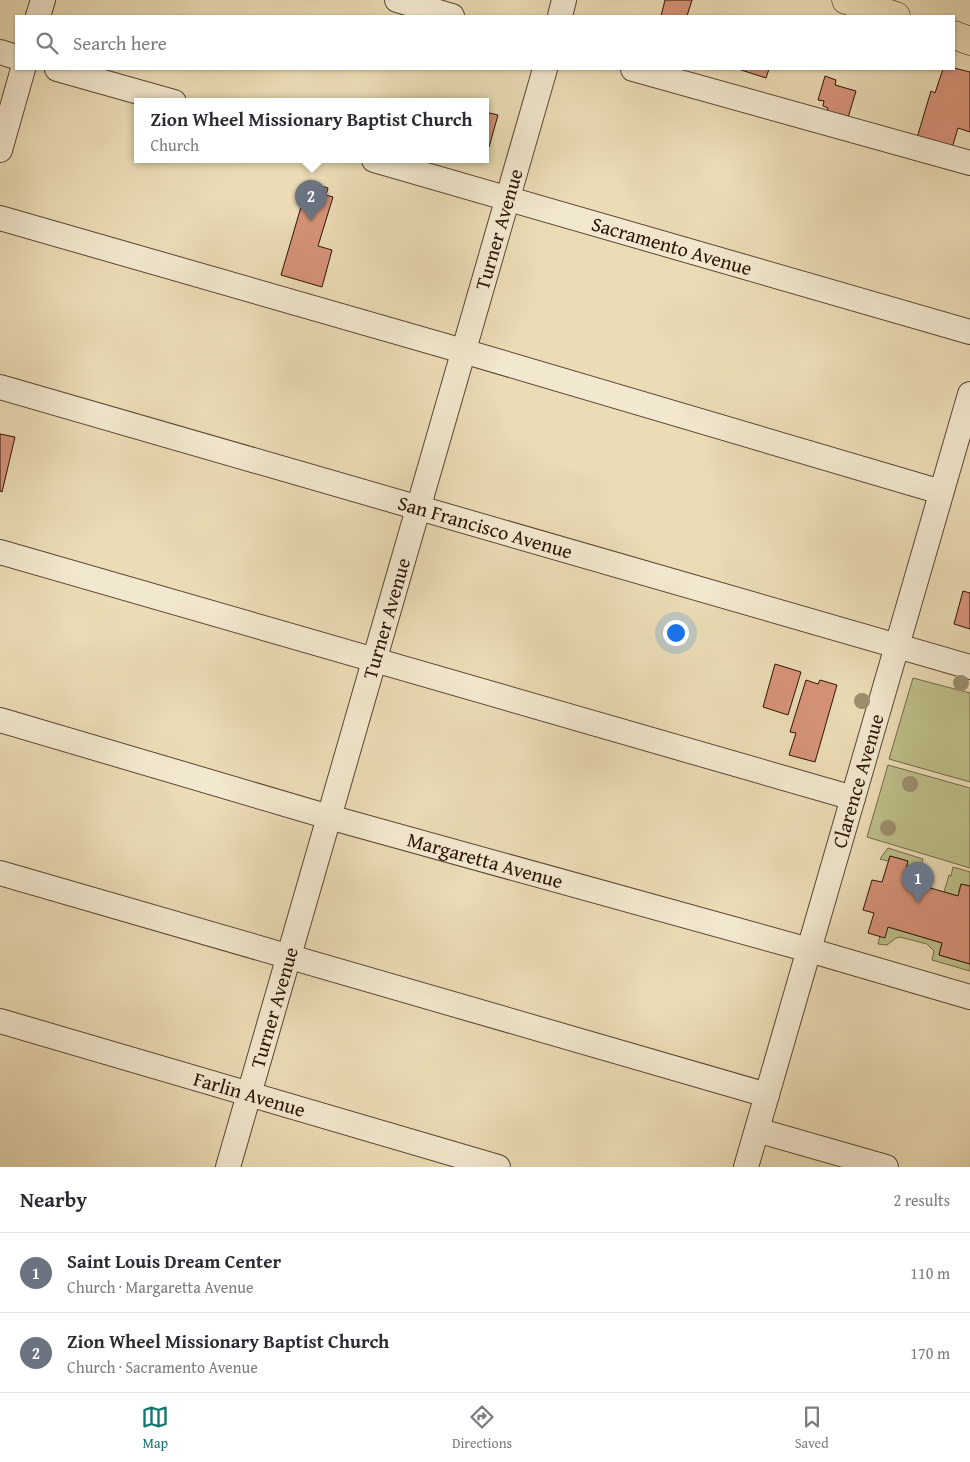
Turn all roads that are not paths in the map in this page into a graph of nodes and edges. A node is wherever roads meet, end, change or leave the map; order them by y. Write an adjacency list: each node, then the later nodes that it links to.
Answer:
1 (43, 0): 5 (street)
2 (397, 0): 6 (street)
3 (564, 0): 7 (street)
4 (846, 0): 8 (main road)
5 (38, 15)
6 (449, 15)
7 (560, 15)
8 (893, 15)
9 (955, 35): 10 (main road)
10 (970, 41)
11 (0, 52): 12 (street)
12 (15, 57)
13 (23, 70): 18 (street)
14 (62, 70): 17 (street)
15 (545, 70): 21 (street, Turner Avenue)
16 (637, 70): 19 (street)
17 (160, 98)
18 (0, 150)
19 (970, 162)
20 (384, 163): 21 (street, Sacramento Avenue)
21 (507, 198): 23 (street, Sacramento Avenue); 24 (street, Turner Avenue)
22 (0, 218): 24 (street)
23 (970, 332)
24 (463, 351): 27 (street); 28 (street, Turner Avenue)
25 (0, 387): 28 (street, San Francisco Avenue)
26 (970, 394): 27 (street, Clarence Avenue)
27 (941, 492): 30 (street, Clarence Avenue)
28 (418, 507): 30 (street, San Francisco Avenue); 31 (street, Turner Avenue)
29 (0, 552): 31 (street)
30 (897, 646): 32 (street, San Francisco Avenue); 34 (street, Clarence Avenue)
31 (375, 659): 34 (street); 35 (street, Turner Avenue)
32 (970, 667)
33 (0, 720): 35 (street, Margaretta Avenue)
34 (852, 798): 37 (street, Clarence Avenue)
35 (329, 817): 37 (street, Margaretta Avenue); 38 (street, Turner Avenue)
36 (0, 873): 38 (street)
37 (809, 950): 39 (street, Margaretta Avenue); 42 (street, Clarence Avenue)
38 (289, 958): 41 (street, Turner Avenue); 42 (street)
39 (970, 997)
40 (0, 1022): 41 (street, Farlin Avenue)
41 (249, 1095): 44 (street, Turner Avenue); 45 (street, Farlin Avenue)
42 (767, 1095): 43 (street, Clarence Avenue)
43 (757, 1130): 46 (street, Clarence Avenue); 47 (street)
44 (228, 1167)
45 (498, 1167)
46 (746, 1167)
47 (886, 1167)

